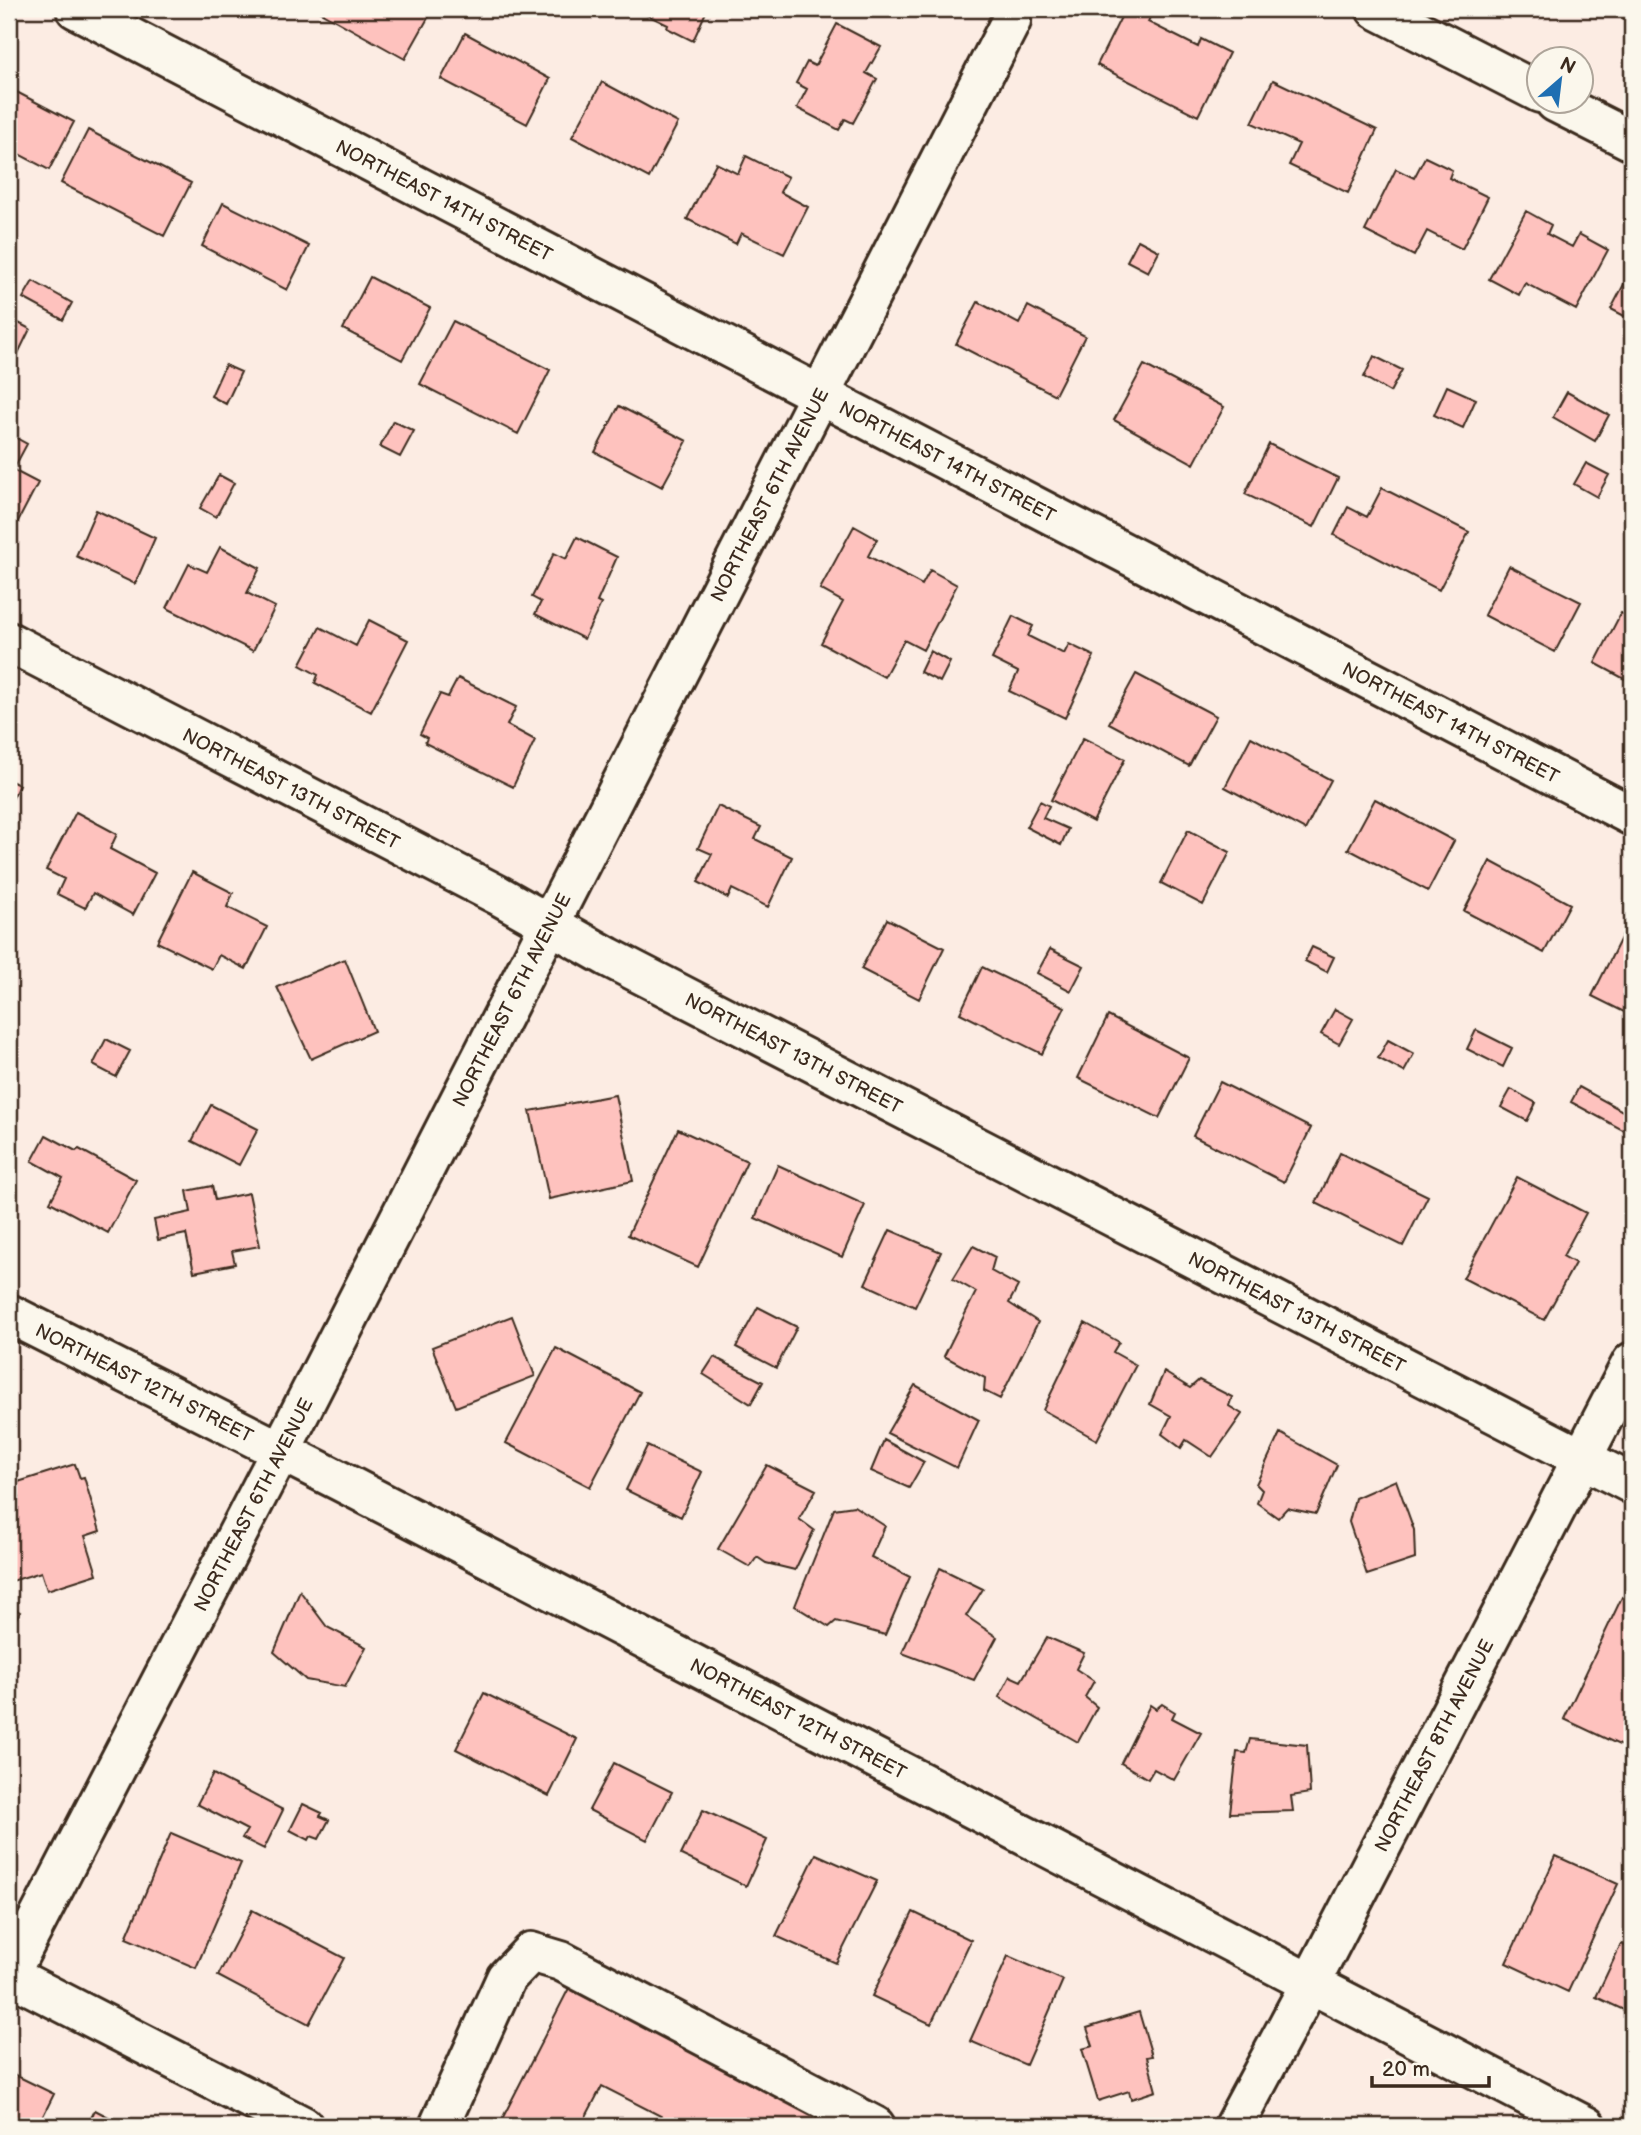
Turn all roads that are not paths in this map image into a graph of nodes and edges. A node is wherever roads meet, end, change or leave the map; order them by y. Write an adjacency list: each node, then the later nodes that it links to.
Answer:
1 (76, 9): 7 (street, NORTHEAST 14TH STREET)
2 (1376, 9): 4 (street)
3 (1016, 13): 7 (street, NORTHEAST 6TH AVENUE)
4 (1526, 86)
5 (1585, 116): 6 (street)
6 (1631, 138)
7 (818, 396): 9 (street, NORTHEAST 14TH STREET); 10 (street, NORTHEAST 6TH AVENUE)
8 (9, 642): 10 (street, NORTHEAST 13TH STREET)
9 (1632, 816)
10 (548, 924): 13 (street, NORTHEAST 6TH AVENUE); 14 (street, NORTHEAST 13TH STREET)
11 (9, 1314): 13 (street, NORTHEAST 12TH STREET)
12 (1632, 1362): 14 (street, NORTHEAST 8TH AVENUE)
13 (280, 1452): 16 (street, NORTHEAST 6TH AVENUE); 17 (street, NORTHEAST 12TH STREET)
14 (1582, 1458): 15 (street, NORTHEAST 13TH STREET); 17 (street, NORTHEAST 8TH AVENUE)
15 (1632, 1484)
16 (9, 1975): 18 (street)
17 (1310, 1984): 21 (street, NORTHEAST 8TH AVENUE); 22 (street, NORTHEAST 12TH STREET)
18 (303, 2126)
19 (439, 2126): 20 (street)
20 (874, 2126)
21 (1234, 2126)
22 (1586, 2126)

